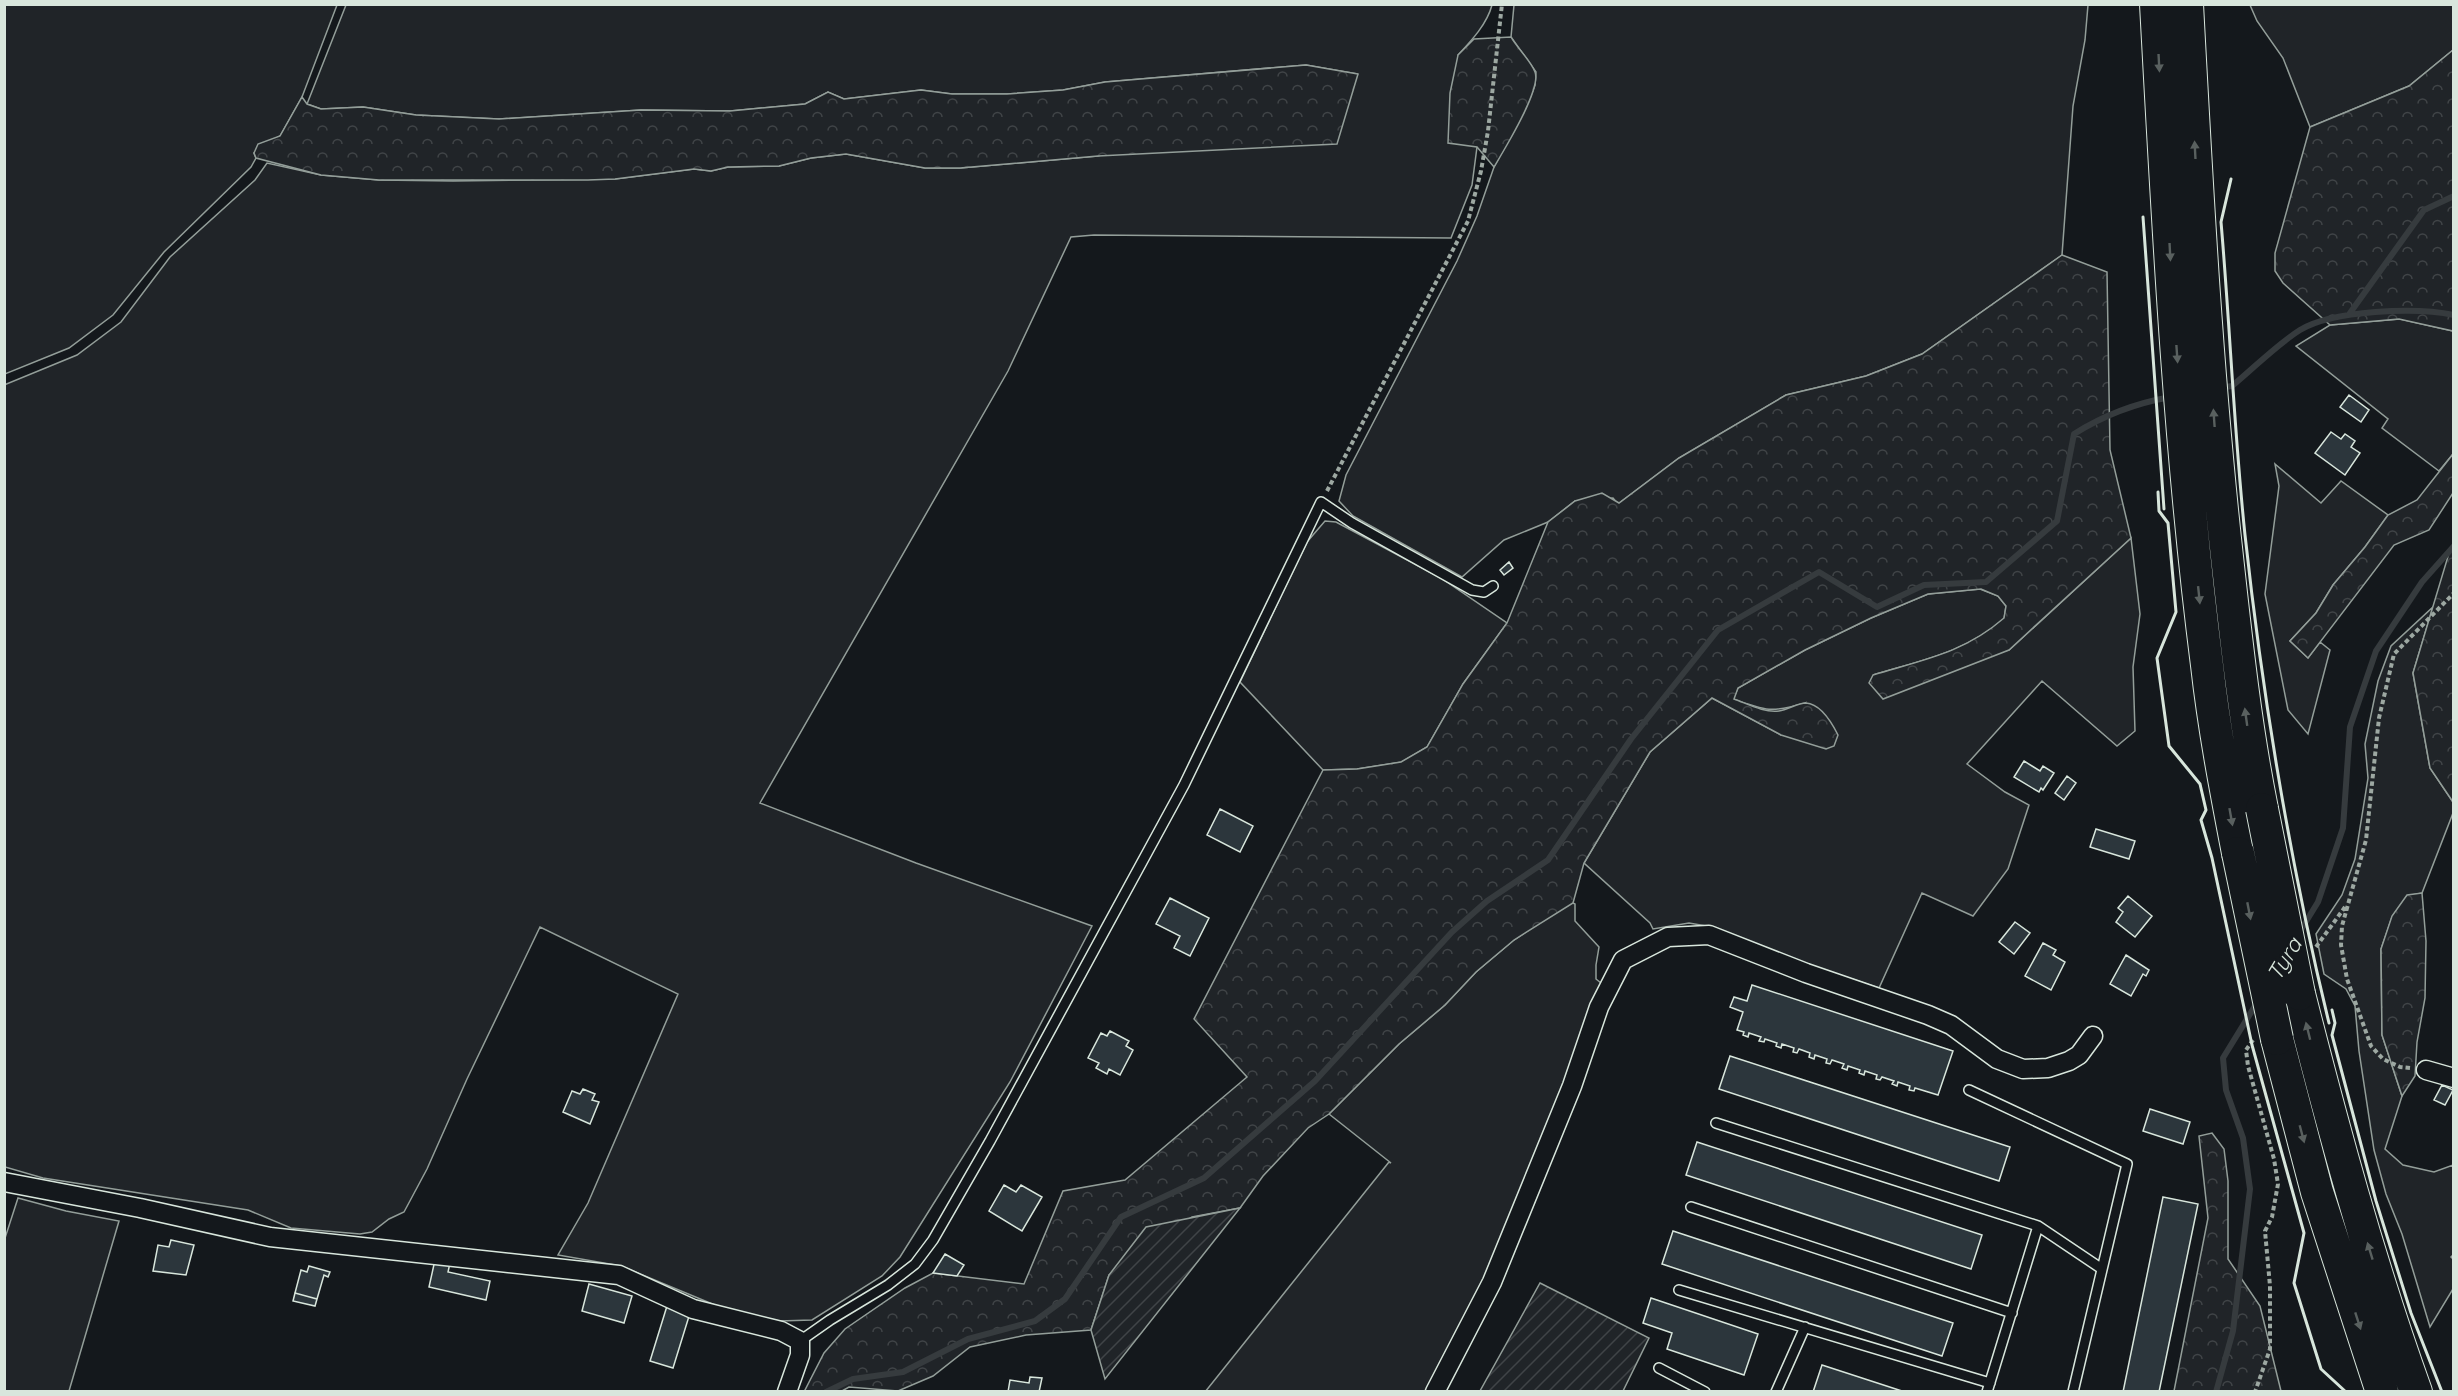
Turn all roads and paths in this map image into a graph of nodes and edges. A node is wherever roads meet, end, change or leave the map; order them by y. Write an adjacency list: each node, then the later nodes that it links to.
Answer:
1 (1502, 4): 4 (path)
2 (2156, 4): 27 (highway, one-way to 27, bridge)
3 (2187, 4): 28 (highway, one-way to 3, bridge)
4 (1321, 502): 5 (lane); 19 (lane)
5 (1493, 586)
6 (2454, 593): 8 (path)
7 (2093, 1036): 23 (street)
8 (2426, 1070): 9 (street)
9 (2454, 1078)
10 (1969, 1090): 15 (lane)
11 (1716, 1123): 14 (lane)
12 (4, 1182): 19 (street)
13 (1691, 1207): 17 (lane)
14 (2038, 1226): 15 (lane); 17 (lane)
15 (2102, 1269): 26 (lane)
16 (1679, 1290): 18 (lane)
17 (2012, 1312): 21 (lane)
18 (1805, 1327): 21 (lane); 25 (lane)
19 (800, 1341): 22 (street)
20 (1659, 1368): 24 (lane)
21 (1989, 1387)
22 (787, 1392)
23 (1435, 1392)
24 (1705, 1392)
25 (1776, 1392)
26 (2073, 1392)
27 (2382, 1392)
28 (2416, 1392)

